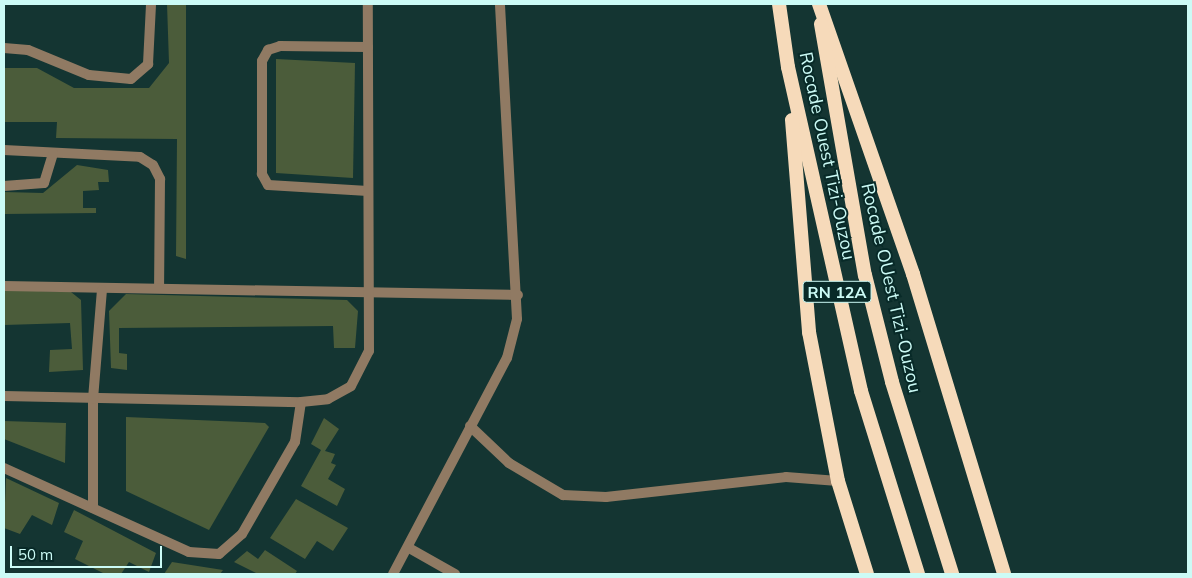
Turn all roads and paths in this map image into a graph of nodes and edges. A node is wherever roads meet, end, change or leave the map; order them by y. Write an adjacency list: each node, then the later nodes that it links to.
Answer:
1 (151, 4): 7 (street)
2 (368, 4): 6 (street)
3 (500, 4): 17 (street)
4 (779, 4): 8 (highway, Rocade Ouest Tizi-Ouzou / RN 12A)
5 (819, 4): 30 (highway, Rocade OUest Tizi-Ouzou / RN 12A); 31 (highway)
6 (368, 47): 12 (street); 12 (street)
7 (4, 48)
8 (788, 67): 23 (highway); 29 (highway, Rocade Ouest Tizi-Ouzou / RN 12A)
9 (4, 150): 10 (street)
10 (53, 153): 11 (street); 14 (street)
11 (4, 186)
12 (368, 191): 16 (street)
13 (4, 286): 15 (street)
14 (159, 288): 15 (street); 16 (street)
15 (102, 290): 19 (street)
16 (368, 292): 17 (street); 20 (street)
17 (518, 295): 21 (street)
18 (4, 396): 19 (street)
19 (93, 399): 20 (street); 24 (street)
20 (302, 402): 24 (street)
21 (470, 426): 23 (street); 25 (street)
22 (4, 468): 24 (street)
23 (838, 481): 28 (highway)
24 (93, 508)
25 (409, 548): 26 (street); 27 (street)
26 (393, 574)
27 (454, 574)
28 (867, 574)
29 (918, 574)
30 (952, 574)
31 (1004, 574)

